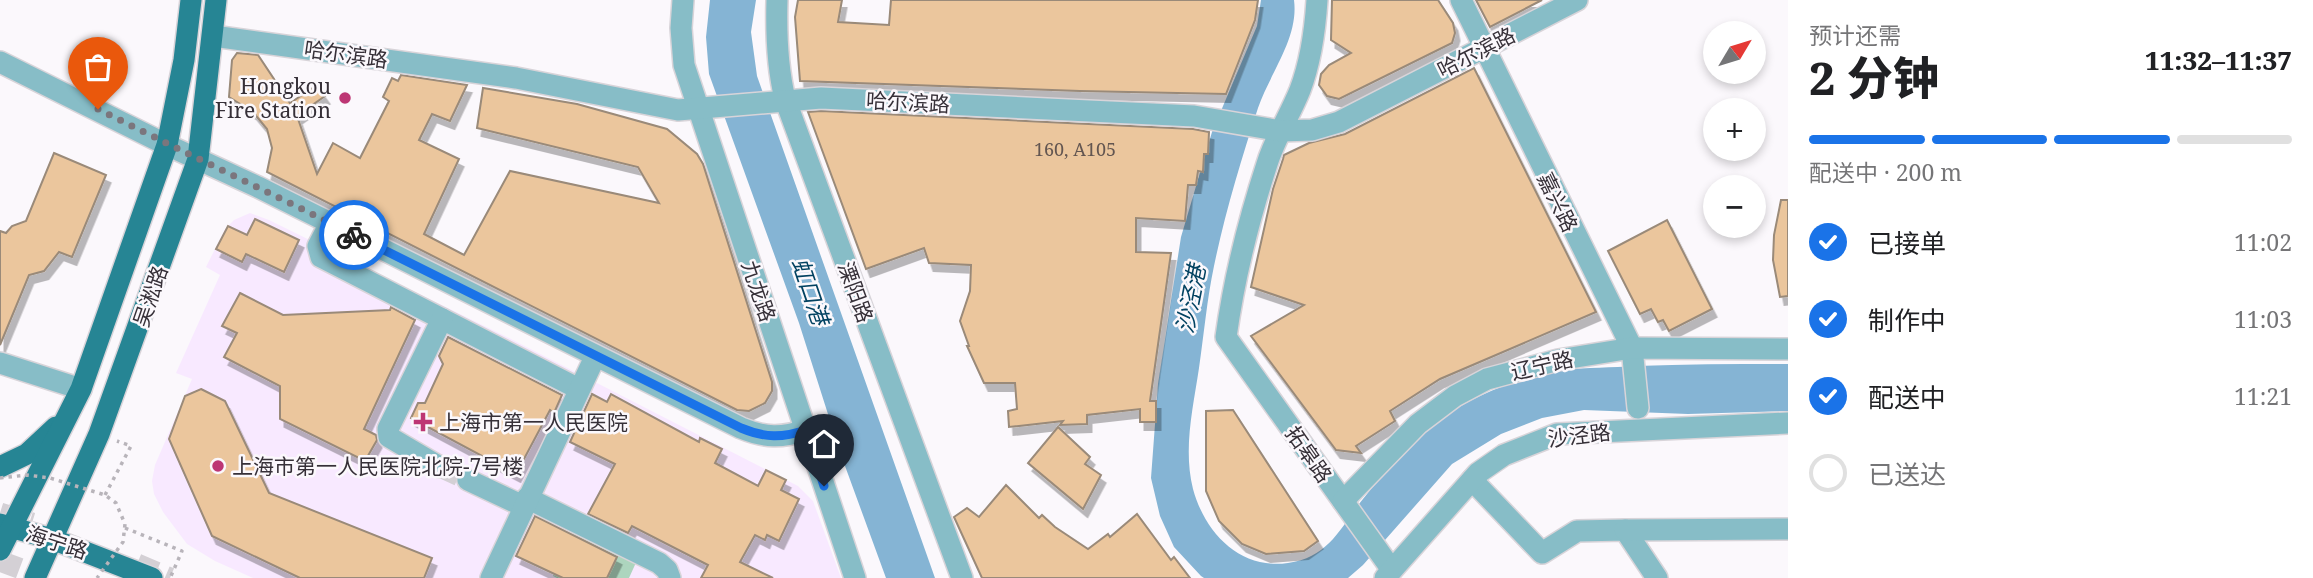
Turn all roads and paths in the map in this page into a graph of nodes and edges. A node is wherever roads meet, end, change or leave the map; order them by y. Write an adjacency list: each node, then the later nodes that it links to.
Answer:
1 (191, 0): 14 (main road, 吴淞路)
2 (216, 0): 8 (main road, 吴淞路)
3 (683, 0): 12 (street, 九龙路)
4 (777, 0): 11 (street, 溧阳路)
5 (1317, 0): 13 (street)
6 (1461, 0): 9 (street, 嘉兴路)
7 (1577, 0): 9 (street, 哈尔滨路)
8 (213, 36): 12 (street, 哈尔滨路); 15 (main road, 吴淞路)
9 (1485, 48): 13 (street, 哈尔滨路); 19 (street, 嘉兴路)
10 (0, 62): 14 (street)
11 (778, 100): 12 (street, 哈尔滨路); 13 (street, 哈尔滨路); 50 (street, 溧阳路)
12 (708, 108): 26 (street, 九龙路)
13 (1271, 130): 35 (street, 拓皋路)
14 (167, 145): 15 (street); 23 (main road, 吴淞路)
15 (198, 159): 16 (street); 27 (main road, 吴淞路)
16 (330, 223): 17 (street); 20 (street)
17 (442, 319): 22 (street); 29 (street)
18 (1788, 349): 19 (street, 辽宁路)
19 (1633, 356): 24 (street, 嘉兴路); 35 (street, 辽宁路)
20 (595, 357): 22 (street); 26 (street)
21 (0, 363): 23 (street)
22 (579, 390): 34 (street)
23 (77, 398): 28 (main road); 36 (main road, 吴淞路)
24 (1638, 408)
25 (1788, 423): 32 (street, 沙泾路)
26 (806, 430): 49 (street, 九龙路)
27 (99, 434): 33 (path); 40 (main road, 吴淞路)
28 (0, 467)
29 (440, 467)
30 (0, 478): 33 (path, bridge)
31 (468, 480): 34 (street)
32 (1472, 480): 39 (street); 42 (street, 沙泾路)
33 (105, 495): 37 (path, bridge)
34 (525, 502): 43 (street); 48 (street)
35 (1348, 509): 42 (street, 拓皋路)
36 (6, 525): 40 (main road, 海宁路); 41 (main road, 吴淞路)
37 (125, 528): 45 (path, bridge); 47 (path)
38 (1788, 529): 39 (street)
39 (1625, 530): 51 (street)
40 (52, 539): 44 (main road, 吴淞路); 46 (main road, 海宁路)
41 (0, 551)
42 (1386, 568)
43 (660, 573)
44 (35, 578)
45 (97, 578)
46 (152, 578)
47 (170, 578)
48 (491, 578)
49 (855, 578)
50 (962, 578)
51 (1657, 578)

